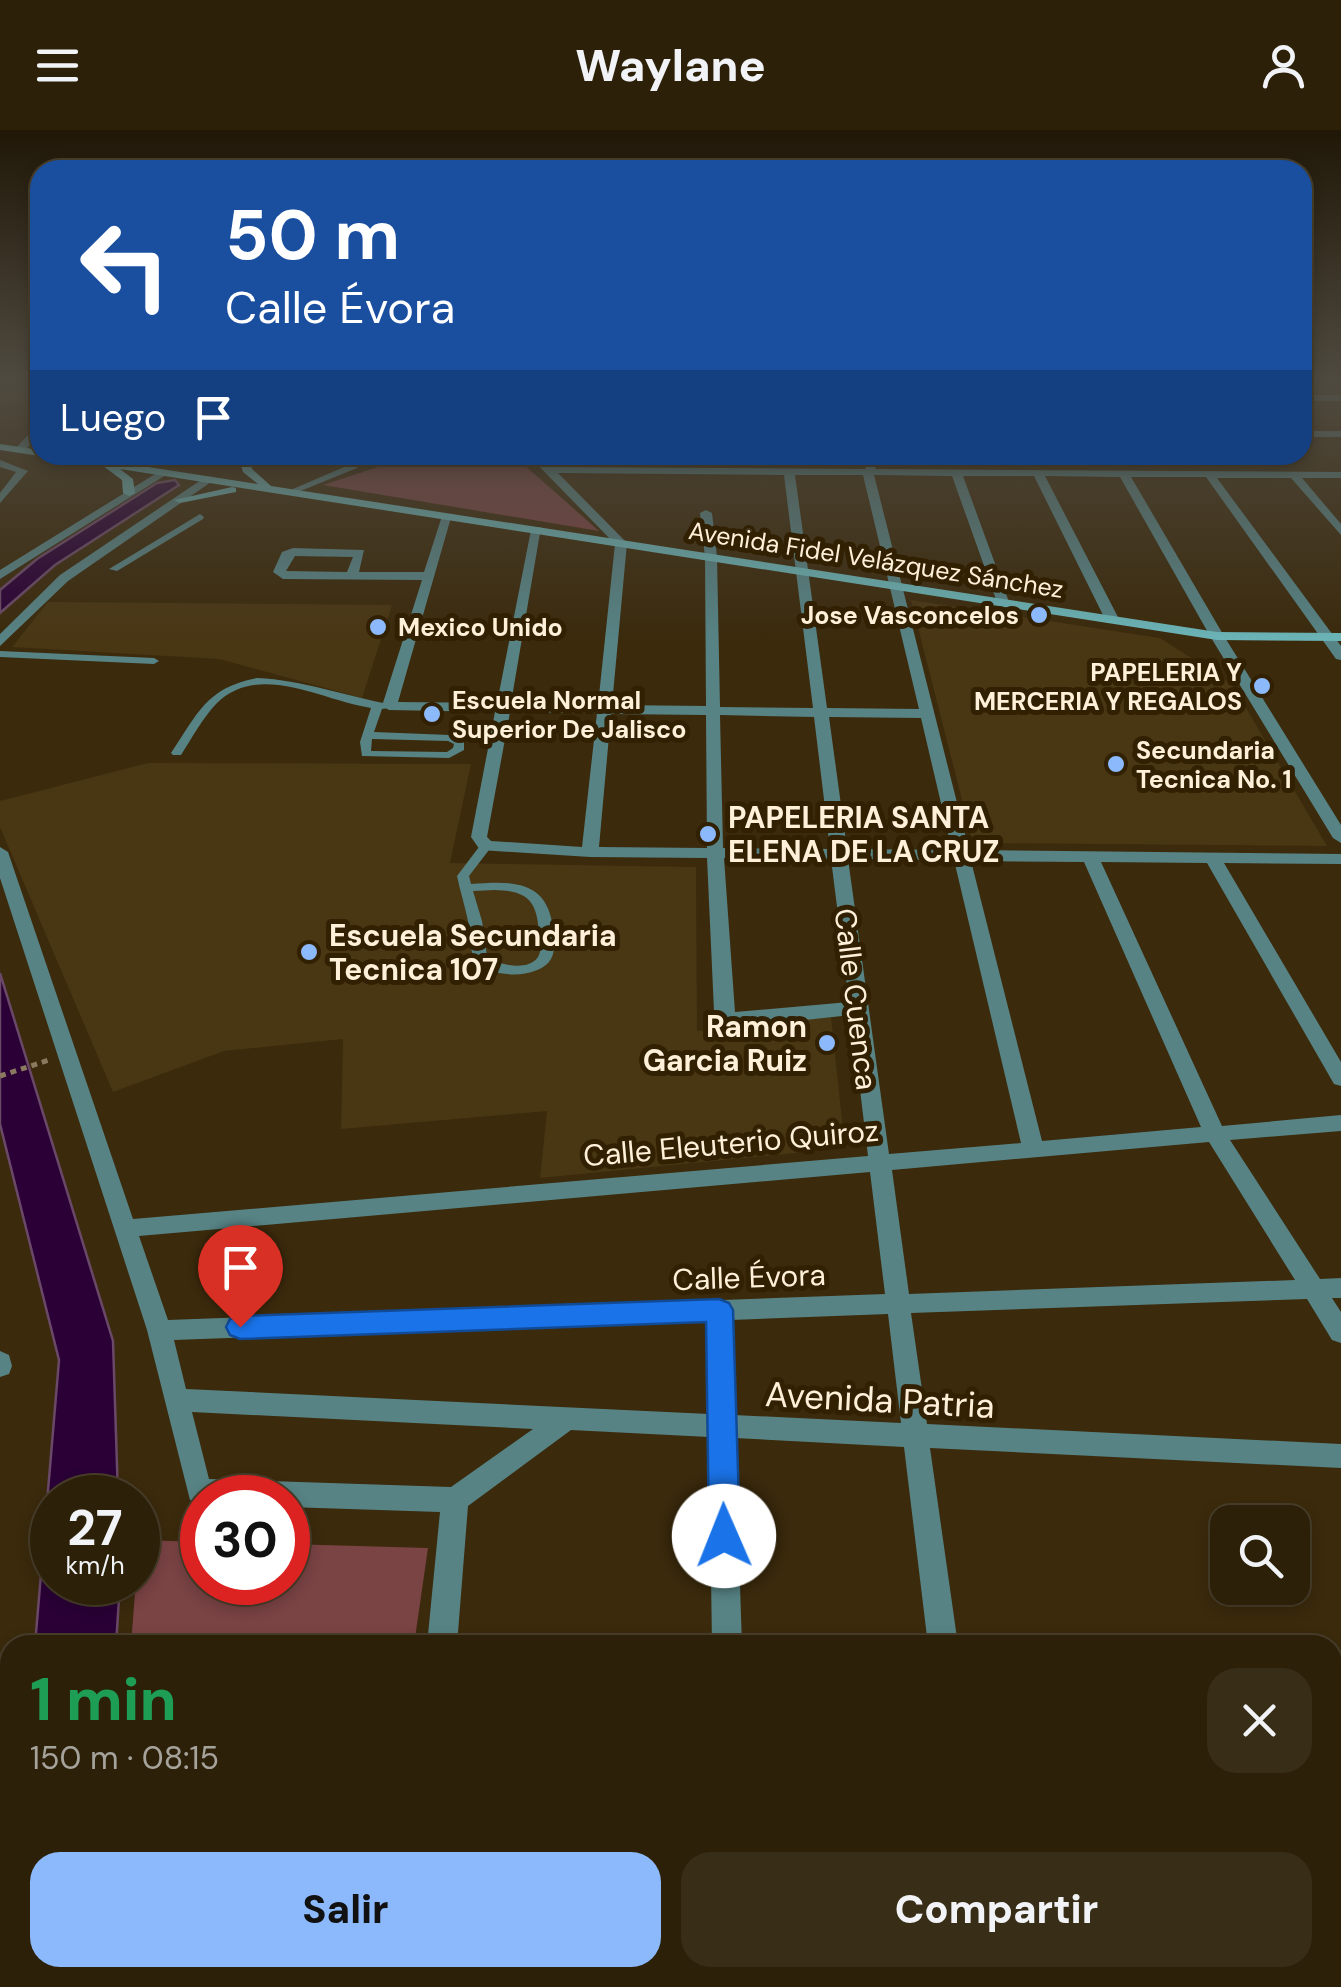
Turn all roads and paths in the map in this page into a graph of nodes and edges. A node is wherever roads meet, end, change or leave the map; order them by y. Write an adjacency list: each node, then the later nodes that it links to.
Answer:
1 (15, 468): 26 (street)
2 (105, 468): 25 (street)
3 (129, 468): 14 (street, Avenida Fidel Velázquez Sánchez)
4 (173, 468): 14 (street)
5 (228, 468): 23 (street)
6 (249, 468): 24 (street)
7 (349, 468): 24 (lane)
8 (544, 468): 12 (street)
9 (876, 468): 22 (street)
10 (882, 468): 22 (street)
11 (1258, 468): 19 (street)
12 (546, 470): 13 (street); 33 (street)
13 (788, 472): 22 (street); 39 (street, Calle Cuenca)
14 (164, 473): 23 (street, Avenida Fidel Velázquez Sánchez); 25 (street)
15 (956, 473): 16 (street); 22 (street); 43 (street)
16 (1038, 473): 17 (street); 44 (street)
17 (1124, 474): 18 (street); 45 (street)
18 (1210, 474): 19 (street); 46 (street)
19 (1257, 474): 20 (street)
20 (1294, 474): 21 (street); 32 (street)
21 (1341, 475)
22 (874, 476): 42 (street)
23 (208, 480): 24 (street, Avenida Fidel Velázquez Sánchez); 27 (street)
24 (284, 491): 27 (street); 29 (street, Avenida Fidel Velázquez Sánchez)
25 (129, 493): 37 (street)
26 (0, 500)
27 (180, 500): 34 (street)
28 (706, 514): 36 (street)
29 (448, 516): 31 (street, Avenida Fidel Velázquez Sánchez); 41 (street)
30 (200, 517): 35 (lane)
31 (537, 530): 33 (street, Avenida Fidel Velázquez Sánchez); 52 (street)
32 (1341, 531)
33 (621, 543): 36 (street, Avenida Fidel Velázquez Sánchez); 53 (street)
34 (110, 548): 35 (lane); 47 (street)
35 (140, 552): 38 (lane)
36 (711, 557): 39 (street, Avenida Fidel Velázquez Sánchez); 54 (street)
37 (3, 569)
38 (114, 569)
39 (802, 571): 42 (street, Avenida Fidel Velázquez Sánchez); 55 (street, Calle Cuenca)
40 (352, 575): 40 (street); 41 (street)
41 (429, 576): 51 (street)
42 (896, 586): 43 (street, Avenida Fidel Velázquez Sánchez); 56 (street)
43 (1003, 602): 44 (street, Avenida Fidel Velázquez Sánchez)
44 (1112, 619): 45 (street, Avenida Fidel Velázquez Sánchez)
45 (1217, 636): 46 (street, Avenida Fidel Velázquez Sánchez); 59 (street)
46 (1334, 637): 49 (street)
47 (0, 642)
48 (0, 654): 50 (lane)
49 (1341, 656)
50 (154, 661)
51 (383, 706): 52 (street); 57 (lane); 58 (lane)
52 (501, 710): 53 (street); 60 (street)
53 (603, 711): 54 (street); 62 (street)
54 (713, 712): 55 (street); 63 (street)
55 (820, 713): 56 (street); 64 (street, Calle Cuenca)
56 (928, 714): 65 (street)
57 (368, 735): 57 (lane)
58 (177, 753)
59 (1341, 838)
60 (486, 846): 62 (street); 69 (lane)
61 (0, 852): 78 (street)
62 (590, 852): 63 (street)
63 (715, 854): 64 (street); 70 (street)
64 (838, 855): 65 (street); 70 (street, Calle Cuenca)
65 (964, 856): 66 (street); 76 (street)
66 (1090, 857): 67 (street); 75 (street)
67 (1214, 858): 68 (street); 73 (street)
68 (1341, 859)
69 (466, 888): 69 (lane)
70 (858, 1008): 77 (street, Calle Cuenca)
71 (49, 1060): 72 (path)
72 (0, 1076)
73 (1341, 1079)
74 (1341, 1123): 75 (street, Calle Eleuterio Quiroz)
75 (1216, 1134): 76 (street, Calle Eleuterio Quiroz); 80 (street)
76 (1033, 1148): 77 (street, Calle Eleuterio Quiroz)
77 (877, 1160): 78 (street, Calle Eleuterio Quiroz); 81 (street, Calle Cuenca)
78 (126, 1228): 83 (street)
79 (1341, 1288): 80 (street, Calle Évora)
80 (1311, 1290): 81 (street, Calle Évora); 84 (street)
81 (896, 1304): 82 (street, Calle Évora); 88 (street, Calle Cuenca)
82 (719, 1310): 83 (street, Calle Évora); 87 (street)
83 (160, 1330): 85 (street)
84 (1341, 1333)
85 (176, 1400): 86 (street, Avenida Patria); 90 (street)
86 (565, 1420): 87 (street, Avenida Patria); 90 (street)
87 (722, 1428): 88 (street, Avenida Patria); 92 (street)
88 (915, 1436): 89 (street, Avenida Patria); 93 (street, Calle Cuenca)
89 (1341, 1456)
90 (456, 1500): 91 (street)
91 (443, 1635)
92 (727, 1635)
93 (942, 1635)

